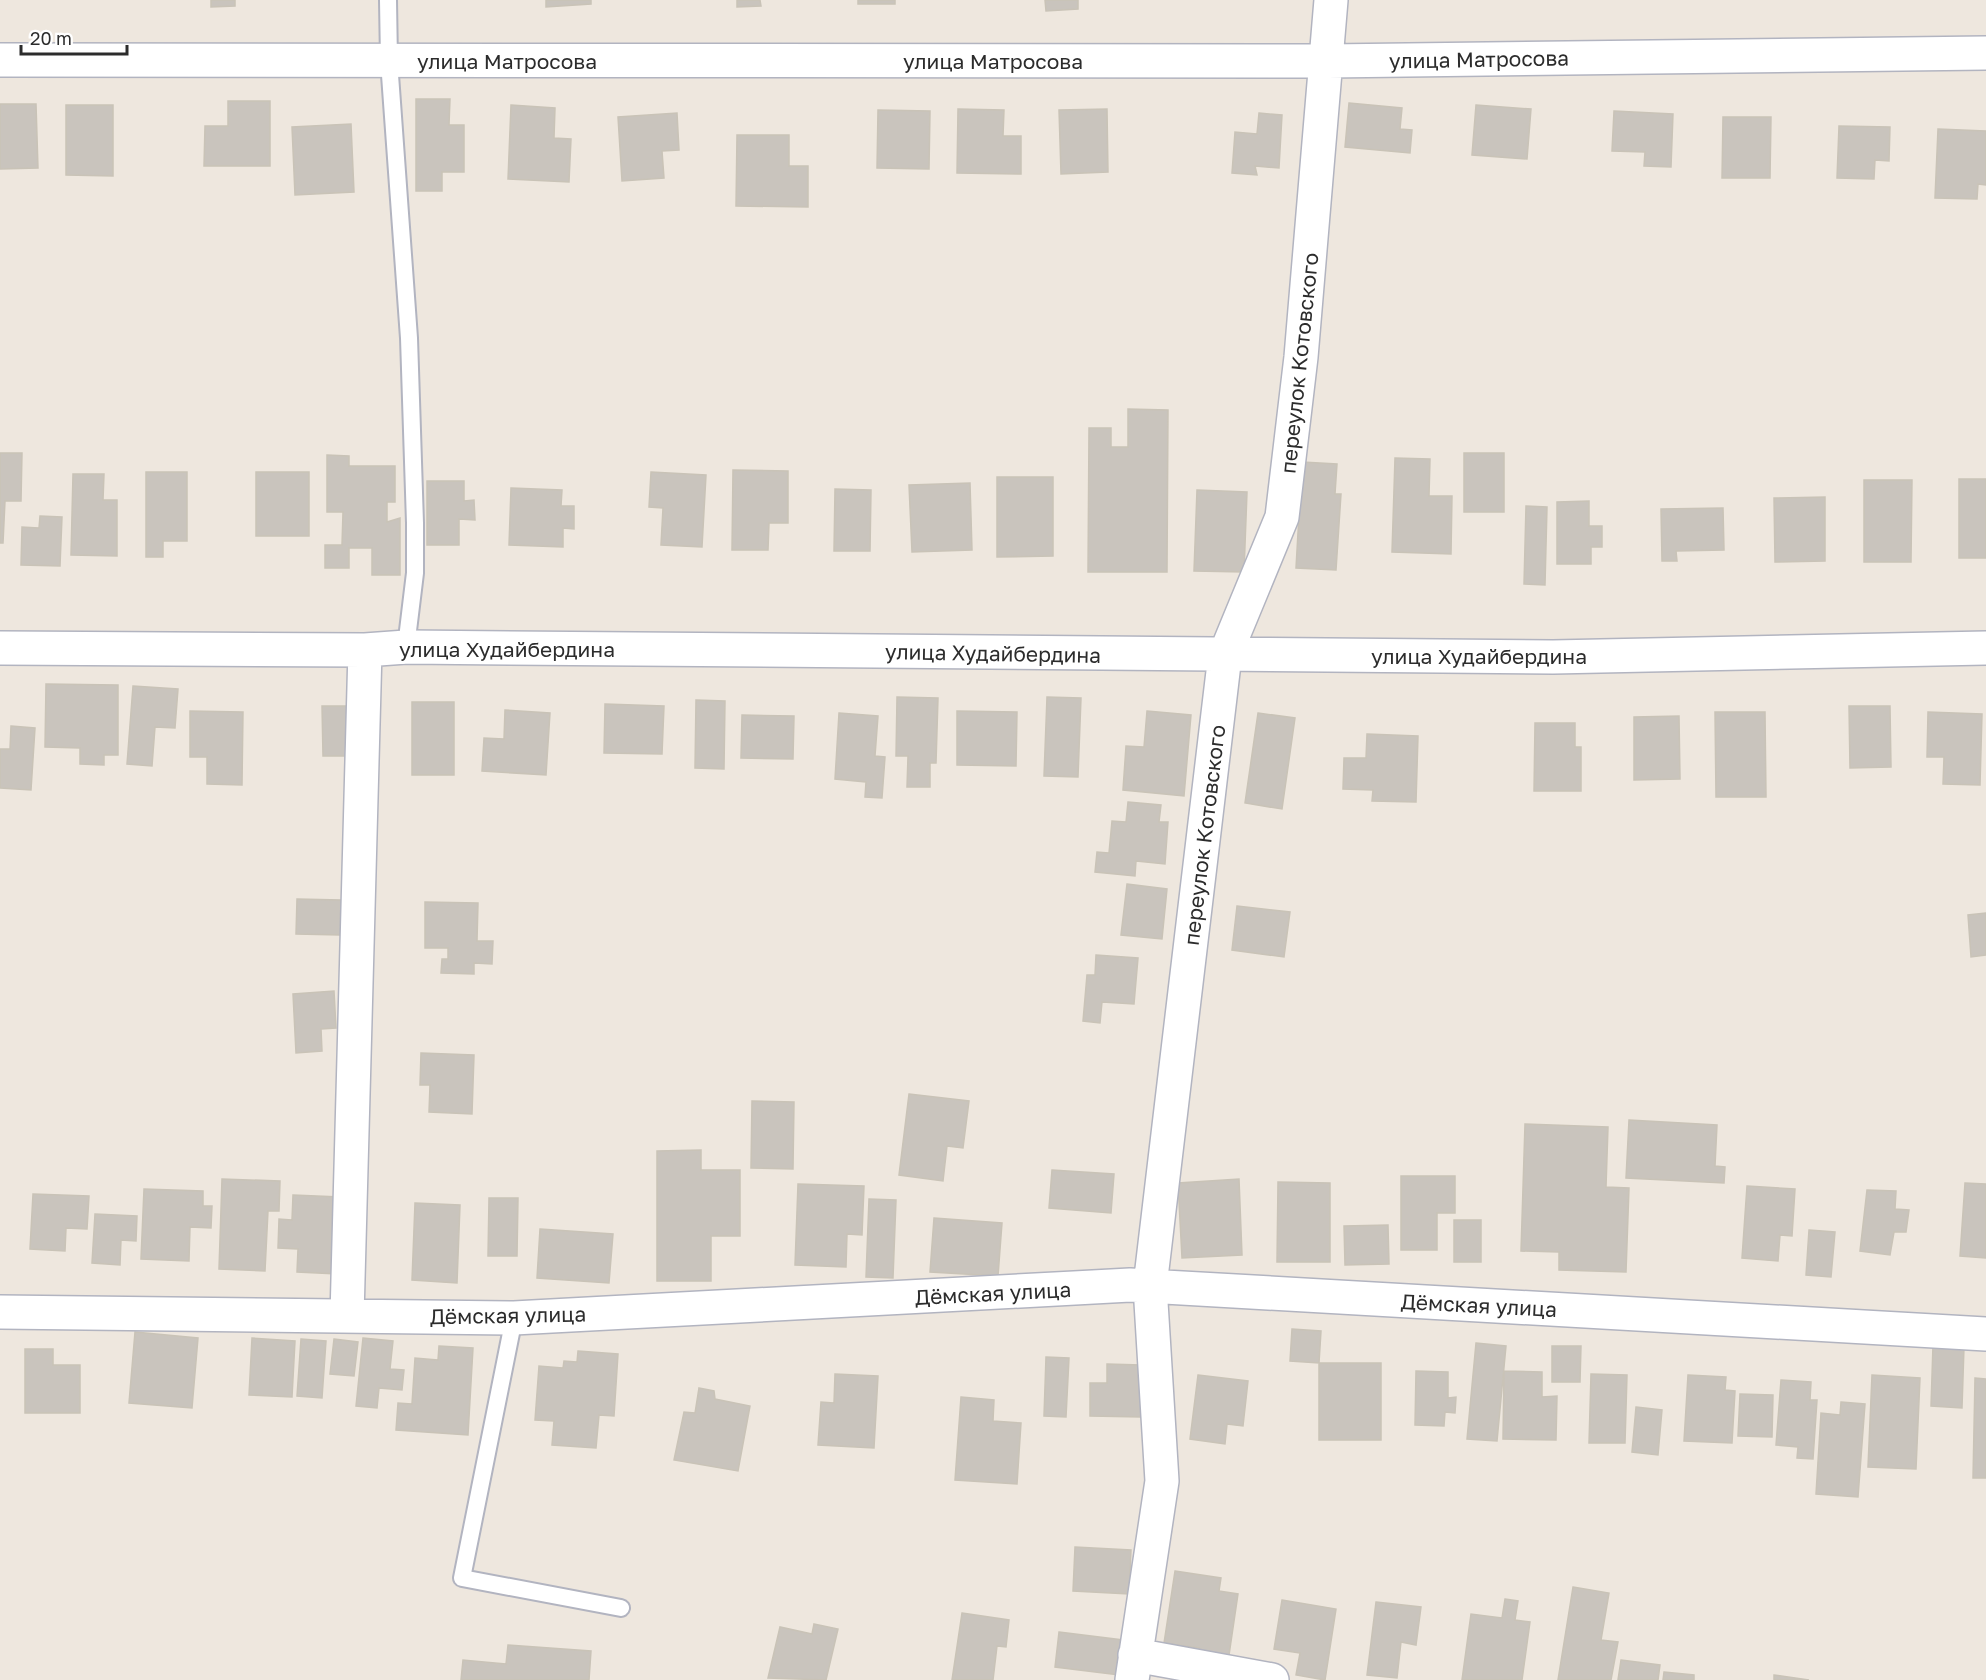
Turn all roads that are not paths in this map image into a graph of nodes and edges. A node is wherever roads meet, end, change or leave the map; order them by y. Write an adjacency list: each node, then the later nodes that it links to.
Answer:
1 (388, 0): 5 (lane)
2 (1331, 0): 6 (street, переулок Котовского)
3 (1986, 53): 6 (street, улица Матросова)
4 (0, 60): 5 (street, улица Матросова)
5 (389, 61): 6 (street, улица Матросова); 7 (lane)
6 (1328, 61): 11 (street, переулок Котовского)
7 (406, 647): 10 (street, улица Худайбердина); 11 (street, улица Худайбердина)
8 (0, 648): 10 (street, улица Худайбердина)
9 (1986, 648): 11 (street, улица Худайбердина)
10 (365, 650): 14 (street)
11 (1225, 655): 12 (street, переулок Котовского)
12 (1150, 1286): 15 (street, Дёмская улица); 16 (street, Дёмская улица); 18 (street, переулок Котовского)
13 (0, 1312): 14 (street, Дёмская улица)
14 (347, 1316): 15 (street, Дёмская улица)
15 (514, 1318): 17 (lane)
16 (1986, 1334)
17 (621, 1608)
18 (1134, 1668): 19 (street)
19 (1272, 1680)

